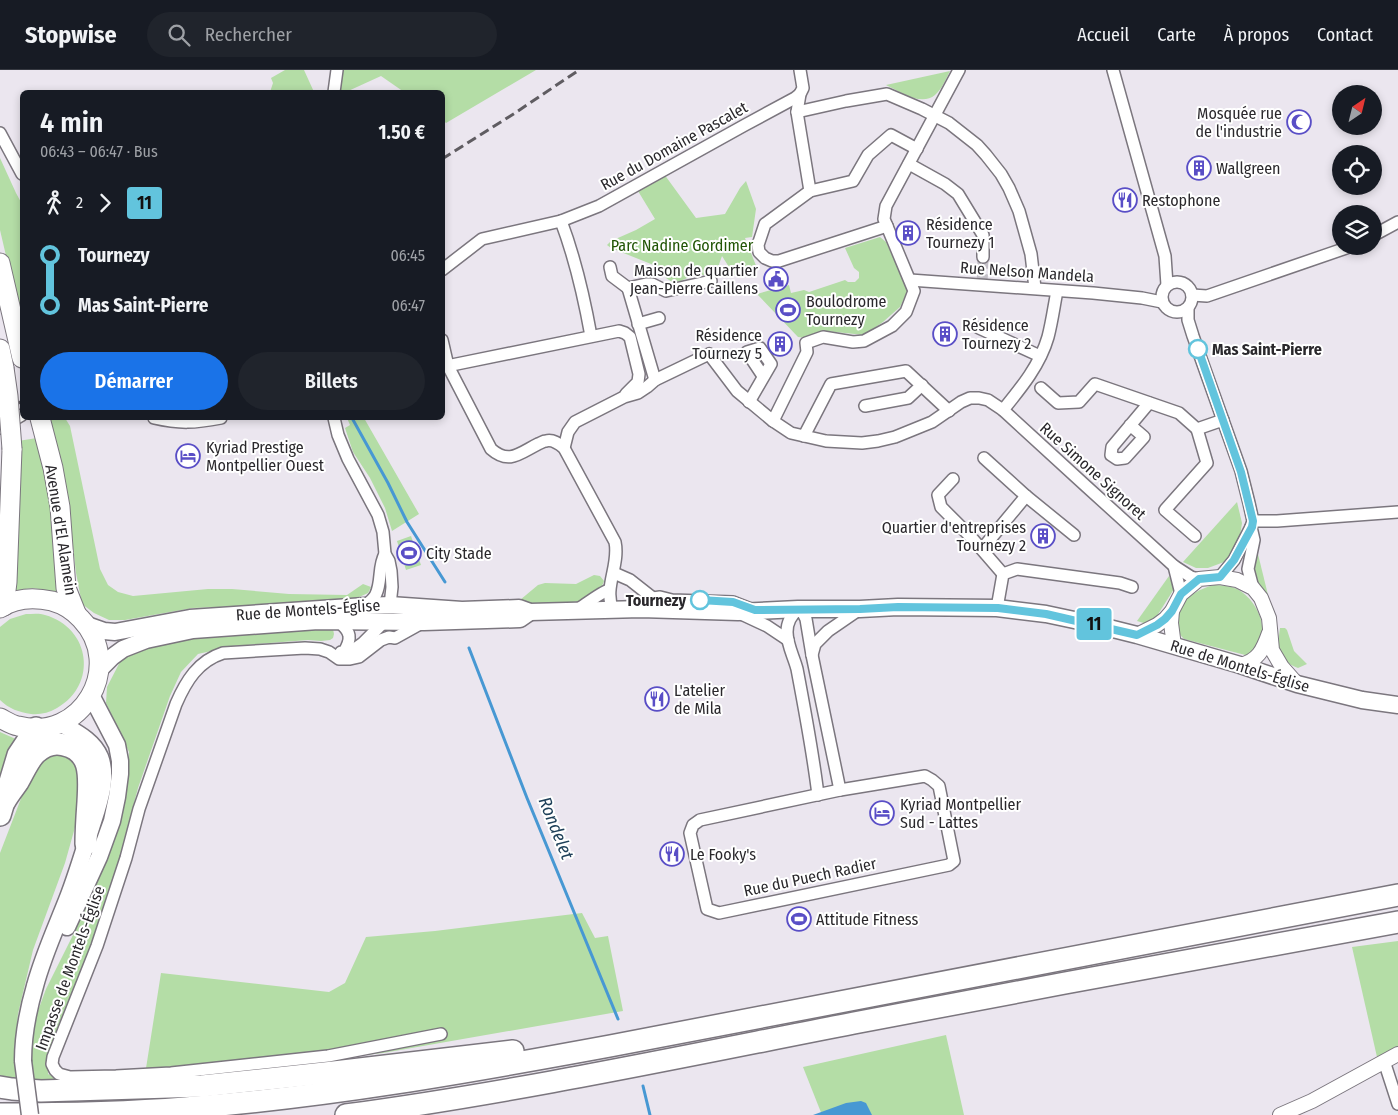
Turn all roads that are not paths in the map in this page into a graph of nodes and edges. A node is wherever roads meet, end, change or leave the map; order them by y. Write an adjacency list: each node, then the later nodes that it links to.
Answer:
1 (337, 70): 5 (street)
2 (800, 70): 6 (street)
3 (959, 70): 8 (street)
4 (1113, 70): 19 (street)
5 (334, 90)
6 (800, 94): 7 (street); 14 (street, Rue du Domaine Pascalet)
7 (798, 112): 8 (street); 13 (street)
8 (935, 116): 10 (street); 28 (street)
9 (0, 133): 12 (street)
10 (917, 149): 11 (street); 13 (street)
11 (909, 164): 16 (street); 20 (street)
12 (20, 170)
13 (810, 191): 16 (street)
14 (561, 221): 23 (street, Rue du Domaine Pascalet); 37 (street)
15 (1398, 222): 17 (street)
16 (887, 226): 24 (street)
17 (1382, 231)
18 (1332, 253): 31 (street)
19 (1165, 256): 26 (street); 30 (street)
20 (983, 257)
21 (0, 263): 40 (main road)
22 (610, 267): 27 (street)
23 (445, 268)
24 (910, 280): 28 (street, Rue Nelson Mandela); 58 (street)
25 (711, 281): 27 (street)
26 (1182, 283): 30 (street); 31 (street)
27 (628, 288): 35 (street)
28 (1035, 288): 29 (street, Rue Nelson Mandela)
29 (1057, 290): 30 (street, Rue Nelson Mandela); 41 (street)
30 (1164, 294): 33 (street)
31 (1192, 295): 32 (street)
32 (1188, 308): 33 (street); 38 (street)
33 (1177, 313): 38 (street)
34 (659, 318): 35 (street)
35 (638, 324): 44 (street)
36 (979, 328): 41 (street)
37 (590, 336): 42 (street); 47 (street)
38 (1193, 336): 57 (street)
39 (0, 348): 87 (main road, bridge)
40 (20, 349)
41 (1040, 356): 51 (street)
42 (446, 367): 64 (street)
43 (763, 376): 48 (street)
44 (655, 380): 47 (street); 48 (street)
45 (922, 385): 50 (street); 52 (street); 63 (street)
46 (1041, 388): 49 (street)
47 (624, 397): 64 (street)
48 (748, 402): 58 (street)
49 (1150, 402): 60 (street); 62 (street)
50 (865, 406)
51 (1003, 410): 52 (street, Rue Simone Signoret); 74 (street, Rue Simone Signoret)
52 (949, 411): 63 (street)
53 (20, 416): 61 (street)
54 (164, 420): 55 (street)
55 (212, 420)
56 (334, 420): 73 (street)
57 (1223, 420): 62 (street); 69 (street)
58 (772, 421): 63 (street)
59 (42, 425): 99 (main road, Avenue d'El Alamein)
60 (1130, 425)
61 (0, 428)
62 (1196, 429): 71 (street)
63 (804, 436)
64 (564, 448): 75 (street)
65 (984, 458): 67 (street)
66 (953, 479): 72 (street)
67 (1026, 496): 70 (street); 72 (street)
68 (1398, 512): 69 (street)
69 (1252, 524): 77 (street); 81 (street)
70 (1074, 535)
71 (1195, 536)
72 (982, 549): 76 (street)
73 (385, 554): 85 (street); 86 (street)
74 (1174, 566): 78 (street, Rue Simone Signoret); 83 (street)
75 (614, 573): 79 (street); 82 (street)
76 (1003, 574): 80 (street); 88 (street)
77 (1220, 577): 78 (street); 81 (street)
78 (1199, 579): 83 (street)
79 (639, 587): 84 (street); 92 (street)
80 (1132, 587)
81 (1253, 588): 103 (street)
82 (609, 590): 92 (street); 97 (street)
83 (1181, 594): 95 (street)
84 (653, 598): 93 (street); 94 (street, Rue de Montels-Église)
85 (390, 605): 86 (main road, Rue de Montels-Église); 91 (main road, Rue de Montels-Église); 100 (main road)
86 (365, 606): 99 (main road, Rue de Montels-Église)
87 (2, 607): 99 (main road)
88 (998, 608): 90 (main road, Rue de Montels-Église); 104 (main road, Rue de Montels-Église)
89 (798, 609): 90 (main road, Rue de Montels-Église); 94 (main road, Rue de Montels-Église); 105 (street); 109 (street)
90 (860, 609): 109 (street)
91 (462, 610): 96 (main road, Rue de Montels-Église); 101 (main road)
92 (620, 610): 93 (main road, Rue de Montels-Église); 97 (main road, Rue de Montels-Église)
93 (671, 610): 98 (main road, Rue de Montels-Église)
94 (755, 610): 98 (main road, Rue de Montels-Église)
95 (1172, 611): 104 (street); 106 (street)
96 (530, 612): 97 (main road, Rue de Montels-Église); 102 (main road, Rue de Montels-Église)
97 (574, 612)
98 (738, 612): 105 (street)
99 (81, 619): 111 (main road, Avenue d'El Alamein)
100 (339, 622): 101 (main road, Rue de Montels-Église); 108 (street); 111 (main road, Rue de Montels-Église)
101 (384, 622): 102 (main road, Rue de Montels-Église); 108 (street, Impasse de Montels-Église)
102 (424, 622): 107 (street, Impasse de Montels-Église)
103 (1270, 633): 110 (street); 112 (street)
104 (1137, 635): 106 (main road, Rue de Montels-Église)
105 (788, 640): 119 (street)
106 (1174, 646): 110 (main road, Rue de Montels-Église)
107 (329, 652): 108 (street, Impasse de Montels-Église); 125 (street, Impasse de Montels-Église)
108 (344, 652)
109 (812, 655): 118 (street)
110 (1240, 666): 112 (main road, Rue de Montels-Église)
111 (99, 670): 113 (main road)
112 (1298, 684): 114 (main road, Rue de Montels-Église)
113 (91, 695): 116 (main road); 124 (main road)
114 (1398, 705)
115 (0, 718): 117 (main road)
116 (60, 724): 117 (main road); 121 (main road)
117 (36, 728): 120 (highway)
118 (840, 790): 119 (street, Rue du Puech Radier); 119 (street, Rue du Puech Radier)
119 (818, 795)
120 (3, 808): 121 (highway)
121 (86, 844): 124 (main road)
122 (1398, 895): 126 (highway)
123 (1398, 922): 130 (highway)
124 (31, 1002): 133 (main road, bridge)
125 (441, 1034)
126 (610, 1046): 129 (highway); 132 (highway)
127 (1398, 1054): 128 (street)
128 (1384, 1061): 131 (street); 136 (street)
129 (0, 1087)
130 (464, 1097): 134 (highway); 135 (highway)
131 (1398, 1104)
132 (0, 1114)
133 (30, 1115)
134 (346, 1115)
135 (386, 1115)
136 (1280, 1115)

